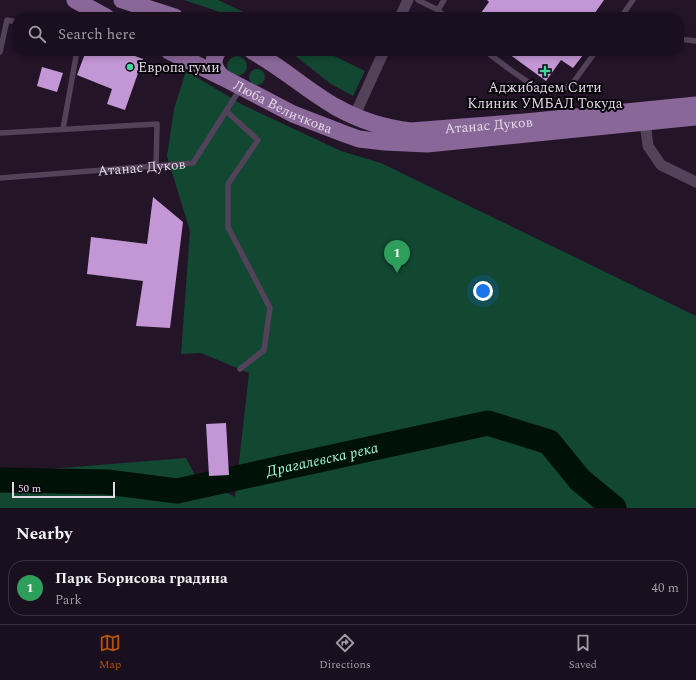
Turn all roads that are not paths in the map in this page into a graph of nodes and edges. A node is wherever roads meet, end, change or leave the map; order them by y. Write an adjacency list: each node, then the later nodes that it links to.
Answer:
1 (122, 0): 9 (main road)
2 (408, 0): 10 (street)
3 (418, 0): 7 (lane)
4 (444, 0): 7 (lane)
5 (633, 0): 11 (lane)
6 (82, 7): 8 (main road)
7 (438, 10)
8 (94, 12)
9 (159, 12)
10 (402, 12)
11 (625, 12)
12 (12, 21): 15 (lane)
13 (684, 40): 14 (lane)
14 (696, 41)
15 (0, 52)
16 (76, 56): 32 (lane)
17 (180, 56): 23 (main road, Люба Величкова)
18 (216, 56): 23 (main road)
19 (261, 56): 25 (main road, Люба Величкова)
20 (382, 56): 29 (street)
21 (492, 56): 22 (lane)
22 (592, 56)
23 (222, 77): 24 (main road, Люба Величкова)
24 (242, 87): 27 (lane, Атанас Дуков); 28 (main road, Люба Величкова)
25 (309, 89): 28 (main road); 29 (main road, Люба Величкова)
26 (696, 105): 29 (main road, Атанас Дуков)
27 (226, 111): 35 (lane, Атанас Дуков); 38 (lane)
28 (293, 114): 34 (main road, Люба Величкова)
29 (354, 117)
30 (696, 117): 31 (main road, Атанас Дуков)
31 (645, 122): 34 (main road, Атанас Дуков); 37 (street)
32 (63, 129): 33 (lane); 35 (lane)
33 (0, 133)
34 (402, 144)
35 (156, 166): 36 (lane, Атанас Дуков)
36 (0, 178)
37 (696, 182)
38 (240, 369)

